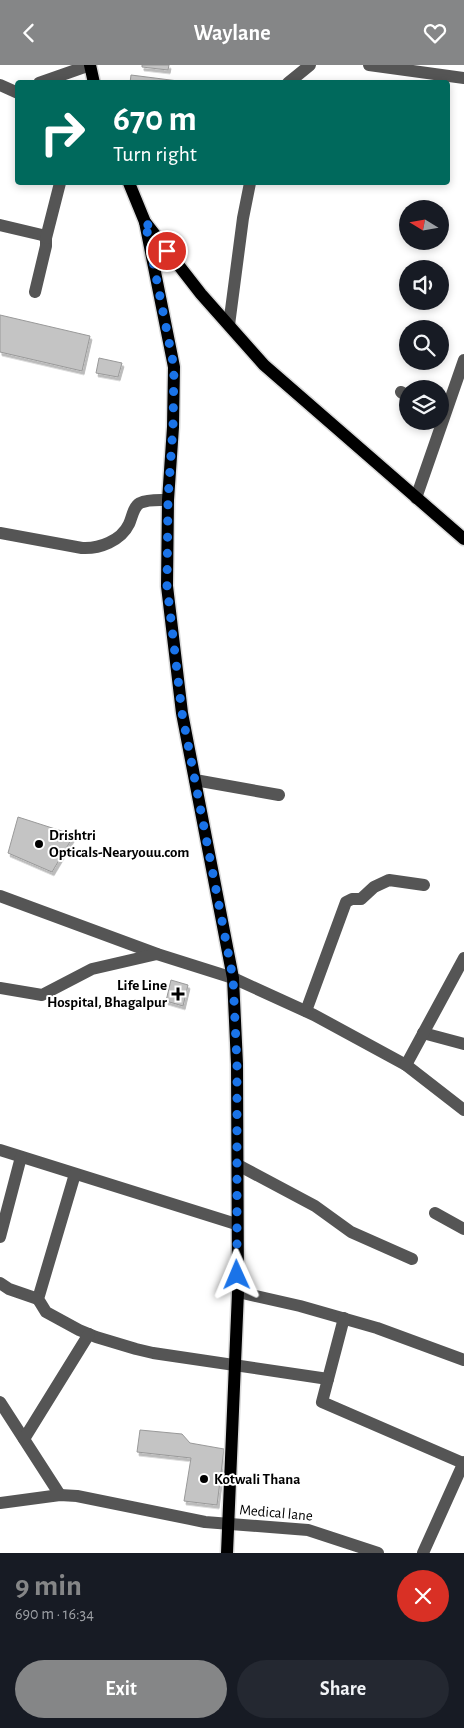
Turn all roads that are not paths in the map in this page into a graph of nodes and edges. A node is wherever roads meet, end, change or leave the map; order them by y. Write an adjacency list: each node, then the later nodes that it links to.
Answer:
1 (90, 65): 5 (street); 6 (main road)
2 (310, 65): 7 (street)
3 (369, 65): 4 (street)
4 (464, 78)
5 (48, 80)
6 (93, 80)
7 (292, 80)
8 (0, 84): 9 (street); 10 (street)
9 (15, 85)
10 (15, 92)
11 (59, 185): 16 (street)
12 (129, 185): 14 (main road)
13 (250, 185): 18 (street)
14 (145, 221): 18 (main road); 23 (main road)
15 (0, 225): 16 (street)
16 (46, 238): 17 (street)
17 (35, 292)
18 (230, 325): 22 (main road)
19 (464, 361): 20 (street)
20 (449, 400)
21 (438, 430): 22 (street)
22 (416, 498): 25 (main road)
23 (168, 499): 24 (street); 26 (main road)
24 (0, 533)
25 (464, 539)
26 (195, 780): 27 (street); 32 (main road)
27 (279, 795)
28 (424, 885): 34 (street)
29 (0, 895): 30 (street)
30 (158, 954): 32 (street); 33 (street)
31 (464, 958): 35 (street)
32 (233, 978): 34 (street); 41 (main road)
33 (0, 988)
34 (306, 1011): 37 (street)
35 (423, 1033): 36 (street); 37 (street)
36 (464, 1044)
37 (406, 1065): 38 (street)
38 (464, 1110)
39 (0, 1150): 40 (street)
40 (21, 1157): 42 (street); 46 (street)
41 (238, 1165): 44 (main road); 47 (street)
42 (75, 1175): 44 (street); 50 (street)
43 (435, 1213): 45 (street)
44 (236, 1224): 49 (main road)
45 (464, 1229)
46 (0, 1237)
47 (412, 1259)
48 (0, 1283): 50 (street)
49 (238, 1292): 51 (street); 54 (main road)
50 (38, 1299): 52 (street)
51 (344, 1318): 53 (street); 55 (street)
52 (89, 1334): 54 (street); 57 (street)
53 (464, 1361)
54 (235, 1365): 55 (street); 61 (main road)
55 (328, 1379): 58 (street)
56 (0, 1402): 57 (street)
57 (24, 1439): 59 (street)
58 (464, 1462): 64 (street)
59 (60, 1495): 60 (street, Medical lane); 61 (street, Medical lane)
60 (0, 1503)
61 (228, 1525): 62 (main road); 63 (street, Medical lane)
62 (227, 1553)
63 (378, 1553)
64 (423, 1553)

